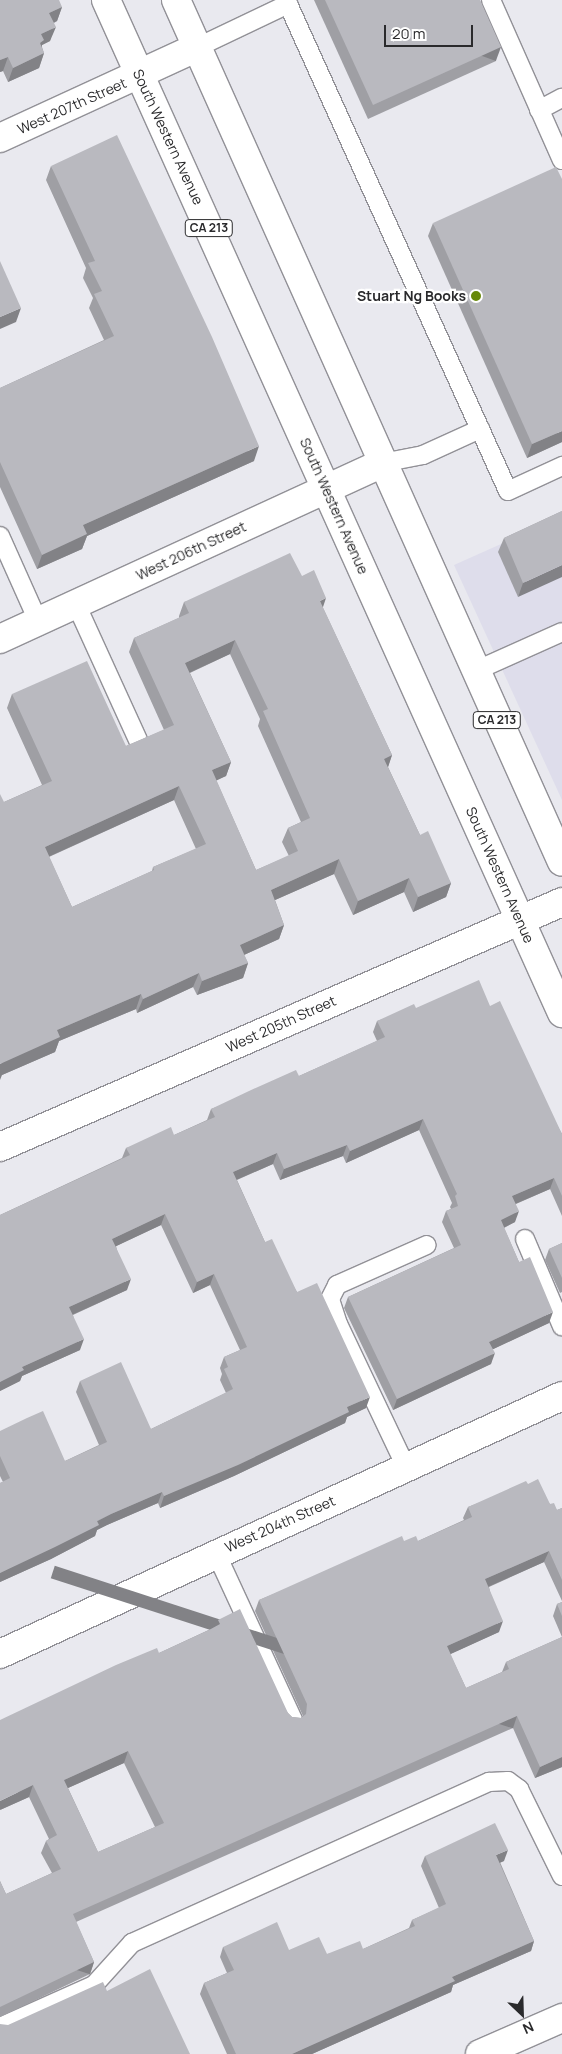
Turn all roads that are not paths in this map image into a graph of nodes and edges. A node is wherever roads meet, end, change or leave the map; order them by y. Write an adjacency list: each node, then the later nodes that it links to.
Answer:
1 (106, 0): 6 (main road, South Western Avenue / CA 213)
2 (176, 0): 5 (main road, CA 213)
3 (491, 0): 8 (lane)
4 (287, 2): 5 (lane); 11 (lane)
5 (198, 47): 6 (main road, West 207th Street); 12 (main road, CA 213)
6 (140, 75): 9 (main road, West 207th Street); 14 (main road, South Western Avenue / CA 213)
7 (562, 98): 8 (lane)
8 (539, 110): 10 (lane)
9 (0, 138)
10 (562, 160)
11 (480, 429): 12 (lane); 13 (lane)
12 (382, 463): 14 (main road, West 206th Street); 20 (main road, CA 213)
13 (562, 466)
14 (325, 490): 16 (main road, West 206th Street); 24 (main road, South Western Avenue / CA 213)
15 (0, 536): 17 (lane)
16 (76, 604): 17 (main road, West 206th Street); 21 (lane)
17 (38, 621): 19 (main road, West 206th Street)
18 (562, 632): 20 (lane)
19 (0, 639)
20 (475, 671): 22 (main road, CA 213)
21 (138, 740)
22 (562, 862)
23 (562, 902): 24 (main road, West 205th Street)
24 (519, 919): 25 (main road, South Western Avenue / CA 213); 26 (main road, West 205th Street)
25 (562, 1013)
26 (0, 1147)
27 (525, 1239): 29 (lane)
28 (427, 1245): 31 (lane)
29 (562, 1326)
30 (562, 1396): 31 (main road, West 204th Street)
31 (406, 1467): 32 (main road, West 204th Street)
32 (216, 1553): 33 (main road, West 204th Street); 34 (lane)
33 (0, 1654)
34 (293, 1720)
35 (562, 1876): 37 (lane)
36 (562, 2018): 38 (main road)
37 (0, 2027)
38 (480, 2054)

